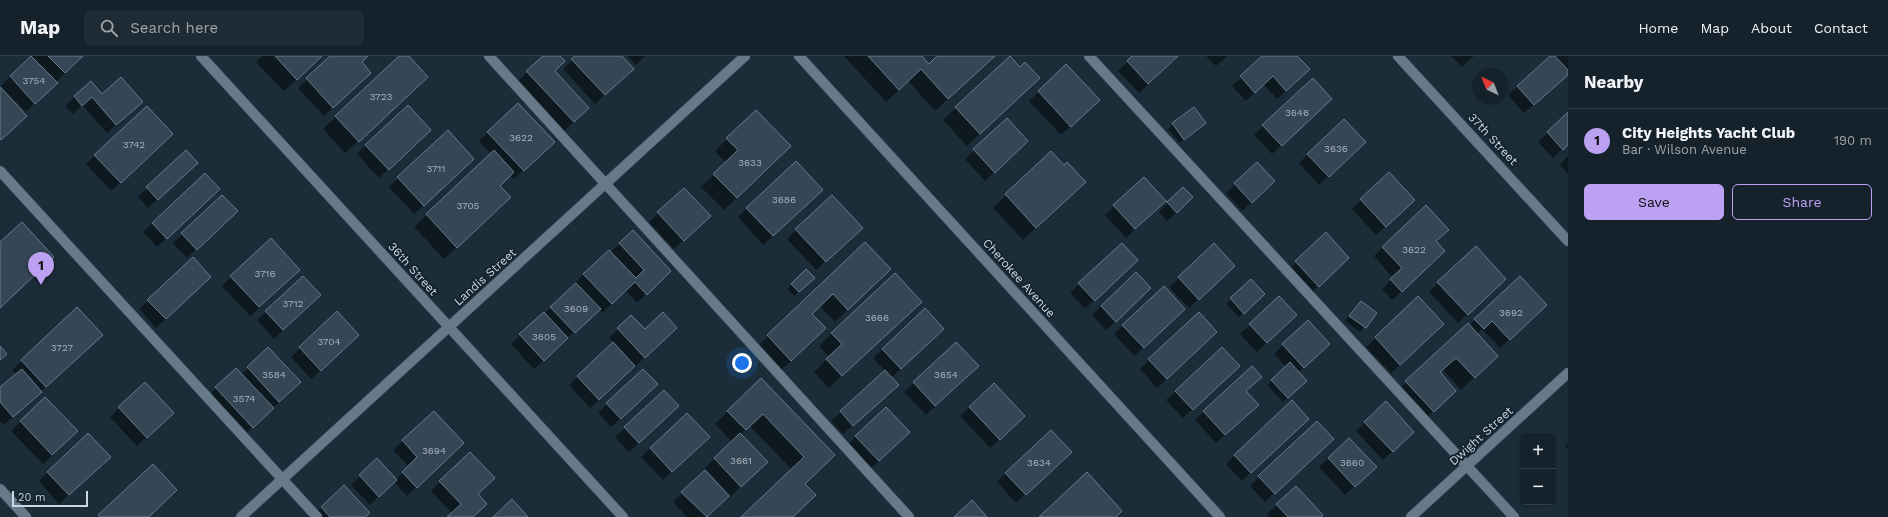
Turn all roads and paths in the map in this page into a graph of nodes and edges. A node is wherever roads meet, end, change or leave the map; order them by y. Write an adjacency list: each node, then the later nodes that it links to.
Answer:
1 (201, 56): 10 (street, 36th Street)
2 (489, 56): 8 (street)
3 (745, 56): 8 (street, Landis Street)
4 (799, 56): 20 (street, Cherokee Avenue)
5 (1090, 56): 12 (street)
6 (1398, 56): 9 (street, 37th Street)
7 (0, 171): 13 (street)
8 (606, 184): 10 (street, Landis Street); 19 (street)
9 (1568, 240)
10 (449, 327): 13 (street, Landis Street); 18 (street, 36th Street)
11 (1568, 373): 12 (street, Dwight Street)
12 (1467, 466): 21 (street, Dwight Street); 22 (street)
13 (282, 480): 16 (street, Landis Street); 17 (street)
14 (0, 489): 15 (street)
15 (26, 517)
16 (241, 517)
17 (317, 517)
18 (622, 517)
19 (909, 517)
20 (1220, 517)
21 (1411, 517)
22 (1514, 517)

